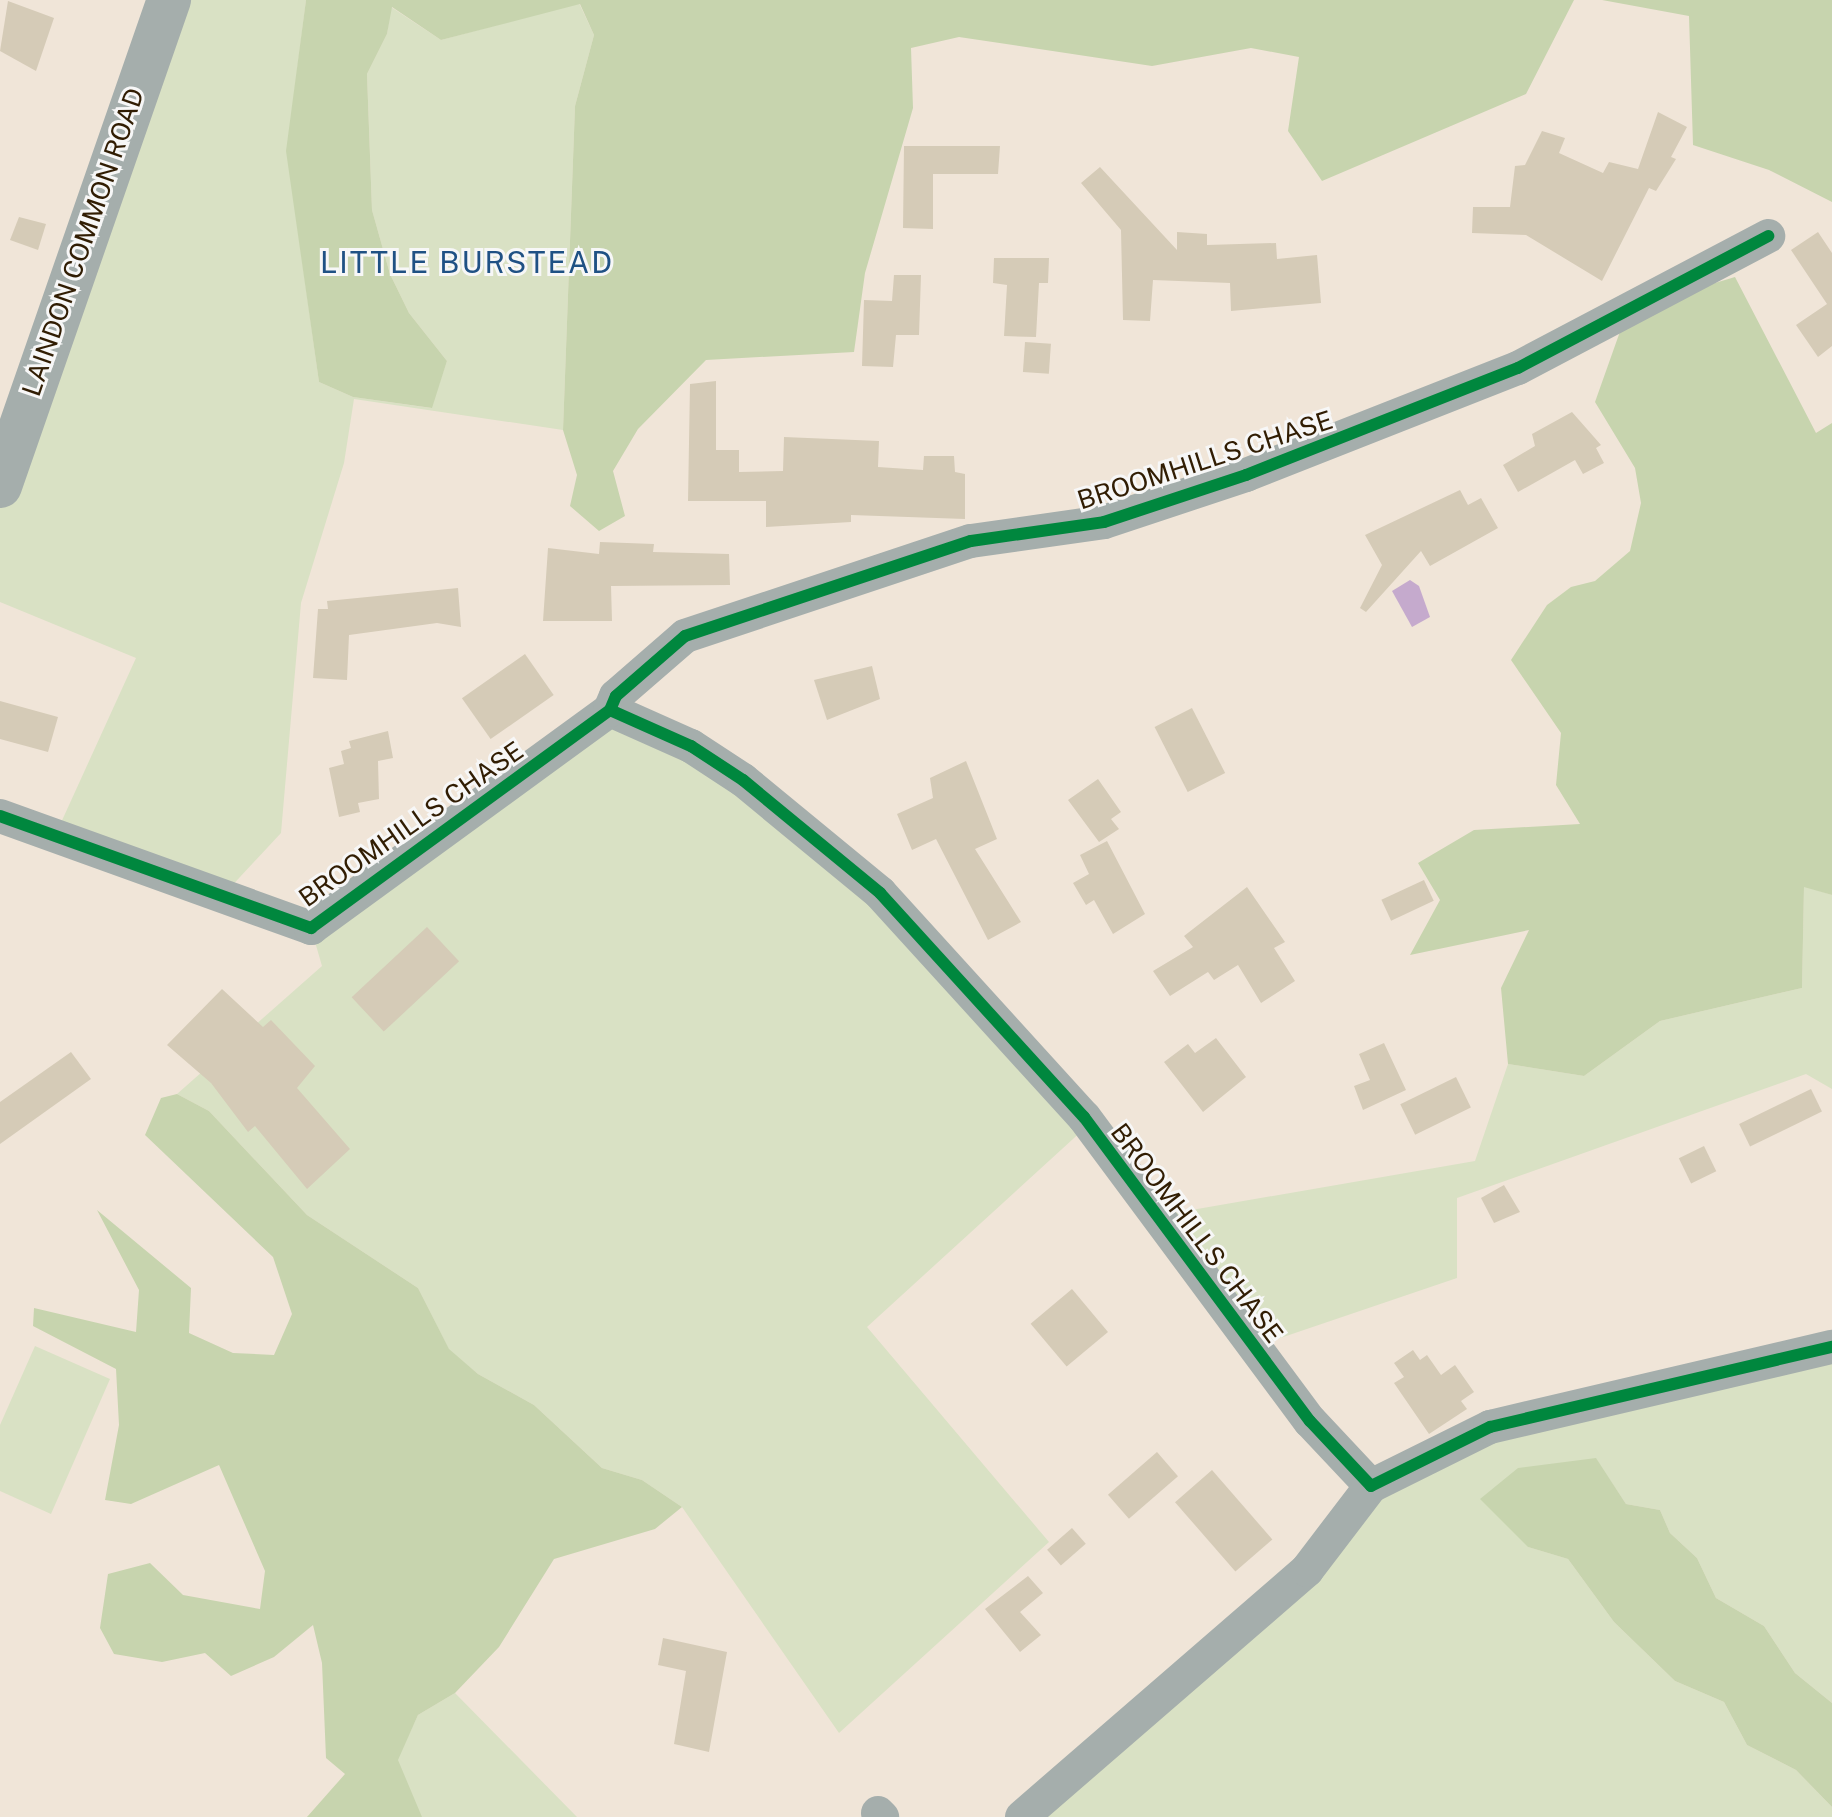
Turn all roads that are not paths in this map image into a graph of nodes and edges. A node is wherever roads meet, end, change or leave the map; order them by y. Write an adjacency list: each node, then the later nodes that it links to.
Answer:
1 (169, 0): 3 (street, LAINDON COMMON ROAD)
2 (1768, 236): 4 (street, BROOMHILLS CHASE)
3 (0, 486)
4 (610, 710): 5 (street, BROOMHILLS CHASE); 7 (street, BROOMHILLS CHASE)
5 (0, 816)
6 (1832, 1347): 7 (street)
7 (1371, 1486): 8 (street)
8 (1022, 1817)

